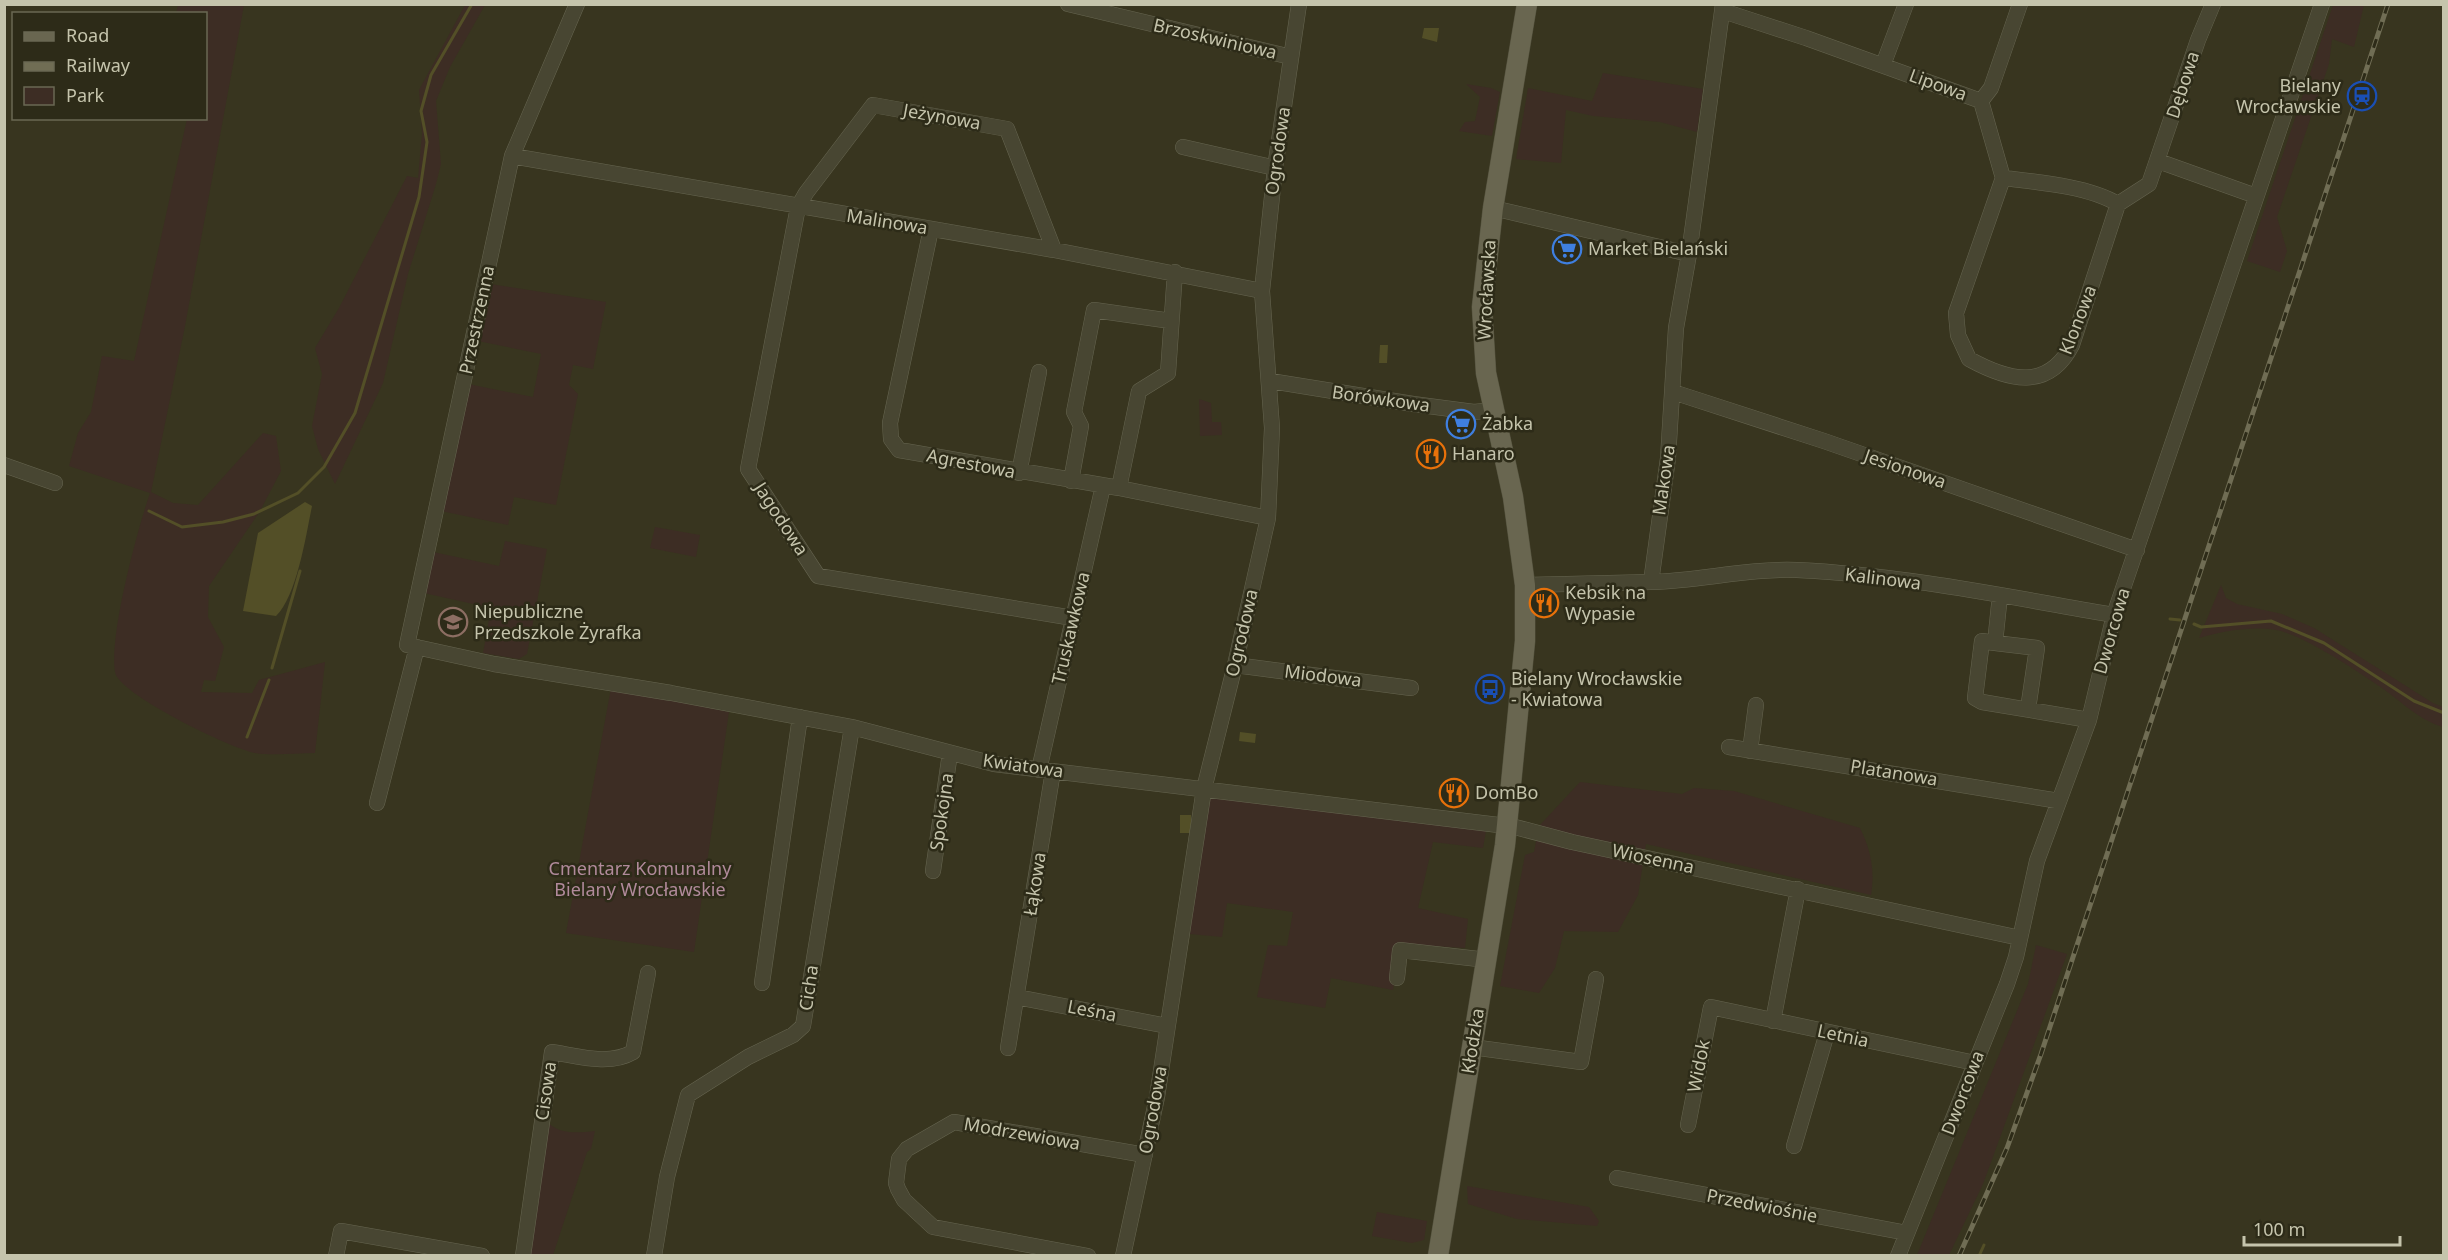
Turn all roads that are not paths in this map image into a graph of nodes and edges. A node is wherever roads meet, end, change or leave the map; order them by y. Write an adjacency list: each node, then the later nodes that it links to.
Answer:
1 (577, 4): 14 (street, Przestrzenna)
2 (1068, 4): 10 (street, Brzoskwiniowa)
3 (1299, 4): 10 (street, Ogrodowa)
4 (1527, 4): 21 (main road, Wrocławska)
5 (1906, 4): 11 (street)
6 (2020, 4): 12 (street)
7 (2213, 4): 15 (street, Dębowa)
8 (2322, 4): 18 (street, Dworcowa)
9 (1723, 8): 11 (street, Lipowa); 24 (street, Makowa)
10 (1291, 57): 16 (street, Ogrodowa)
11 (1883, 65): 12 (street, Lipowa)
12 (1981, 101): 17 (street, Lipowa)
13 (1183, 147): 16 (street)
14 (512, 156): 20 (street, Malinowa); 45 (street, Przestrzenna)
15 (2157, 164): 18 (street); 19 (street)
16 (1275, 168): 26 (street, Ogrodowa)
17 (2003, 178): 19 (street); 19 (street, Klonowa)
18 (2256, 196): 38 (street, Dworcowa)
19 (2118, 204)
20 (798, 207): 22 (street, Malinowa); 23 (street, Jeżynowa); 43 (street, Jagodowa)
21 (1493, 208): 24 (street); 31 (main road, Wrocławska)
22 (931, 229): 23 (street, Malinowa); 33 (street, Agrestowa)
23 (1054, 250): 25 (street, Malinowa)
24 (1689, 254): 30 (street, Makowa)
25 (1175, 272): 26 (street, Malinowa); 27 (street)
26 (1262, 291): 29 (street, Ogrodowa)
27 (1171, 321): 34 (street); 36 (street, Truskawkowa)
28 (1039, 372): 33 (street)
29 (1270, 381): 31 (street, Borówkowa); 37 (street, Ogrodowa)
30 (1673, 392): 38 (street, Jesionowa); 39 (street, Makowa)
31 (1493, 410): 40 (main road, Wrocławska)
32 (4, 465): 35 (street)
33 (1019, 473): 34 (street, Agrestowa)
34 (1071, 481): 36 (street, Agrestowa)
35 (56, 483)
36 (1111, 487): 37 (street, Agrestowa); 43 (street, Truskawkowa)
37 (1268, 518): 46 (street, Ogrodowa)
38 (2137, 550): 42 (street, Dworcowa)
39 (1651, 582): 40 (street); 41 (street, Kalinowa)
40 (1525, 585): 60 (main road, Wrocławska)
41 (2000, 596): 42 (street, Kalinowa); 44 (street)
42 (2114, 615): 51 (street, Dworcowa)
43 (1073, 618): 56 (street, Truskawkowa)
44 (1995, 643): 49 (street); 49 (street)
45 (412, 646): 50 (street, Kwiatowa); 59 (street, Przestrzenna)
46 (1235, 665): 47 (street, Miodowa); 57 (street, Ogrodowa)
47 (1411, 688)
48 (1756, 705): 54 (street)
49 (2028, 709): 51 (street)
50 (800, 717): 52 (street, Kwiatowa); 68 (street)
51 (2089, 720): 58 (street, Dworcowa)
52 (852, 727): 55 (street, Kwiatowa); 85 (street, Cicha)
53 (1729, 747): 54 (street, Platanowa)
54 (1750, 751): 58 (street, Platanowa)
55 (950, 753): 56 (street, Kwiatowa); 61 (street, Spokojna)
56 (1046, 770): 57 (street, Kwiatowa); 69 (street, Łąkowa)
57 (1203, 789): 60 (street, Kwiatowa); 72 (street, Ogrodowa)
58 (2059, 801): 63 (street, Dworcowa)
59 (377, 803)
60 (1508, 826): 62 (street, Wiosenna); 64 (main road, Kłodzka)
61 (933, 872)
62 (1798, 889): 63 (street, Wiosenna); 71 (street)
63 (2020, 938): 76 (street, Dworcowa)
64 (1487, 960): 66 (street); 74 (main road, Kłodzka)
65 (648, 973): 84 (street, Cisowa)
66 (1397, 978)
67 (1596, 979): 74 (street)
68 (762, 983)
69 (1017, 997): 72 (street, Leśna); 75 (street, Łąkowa)
70 (1711, 1007): 71 (street, Letnia); 77 (street, Widok)
71 (1773, 1021): 73 (street, Letnia)
72 (1167, 1026): 79 (street, Ogrodowa)
73 (1827, 1033): 76 (street, Letnia); 78 (street)
74 (1472, 1047): 88 (main road, Kłodzka)
75 (1008, 1048)
76 (1975, 1063): 81 (street, Dworcowa)
77 (1688, 1125)
78 (1794, 1146)
79 (1146, 1155): 86 (street, Modrzewiowa); 87 (street, Ogrodowa)
80 (1617, 1178): 81 (street, Przedwiośnie)
81 (1907, 1233): 89 (street, Dworcowa)
82 (336, 1256): 83 (street)
83 (482, 1256)
84 (523, 1256)
85 (654, 1256)
86 (1088, 1256)
87 (1123, 1256)
88 (1438, 1256)
89 (1898, 1256)

